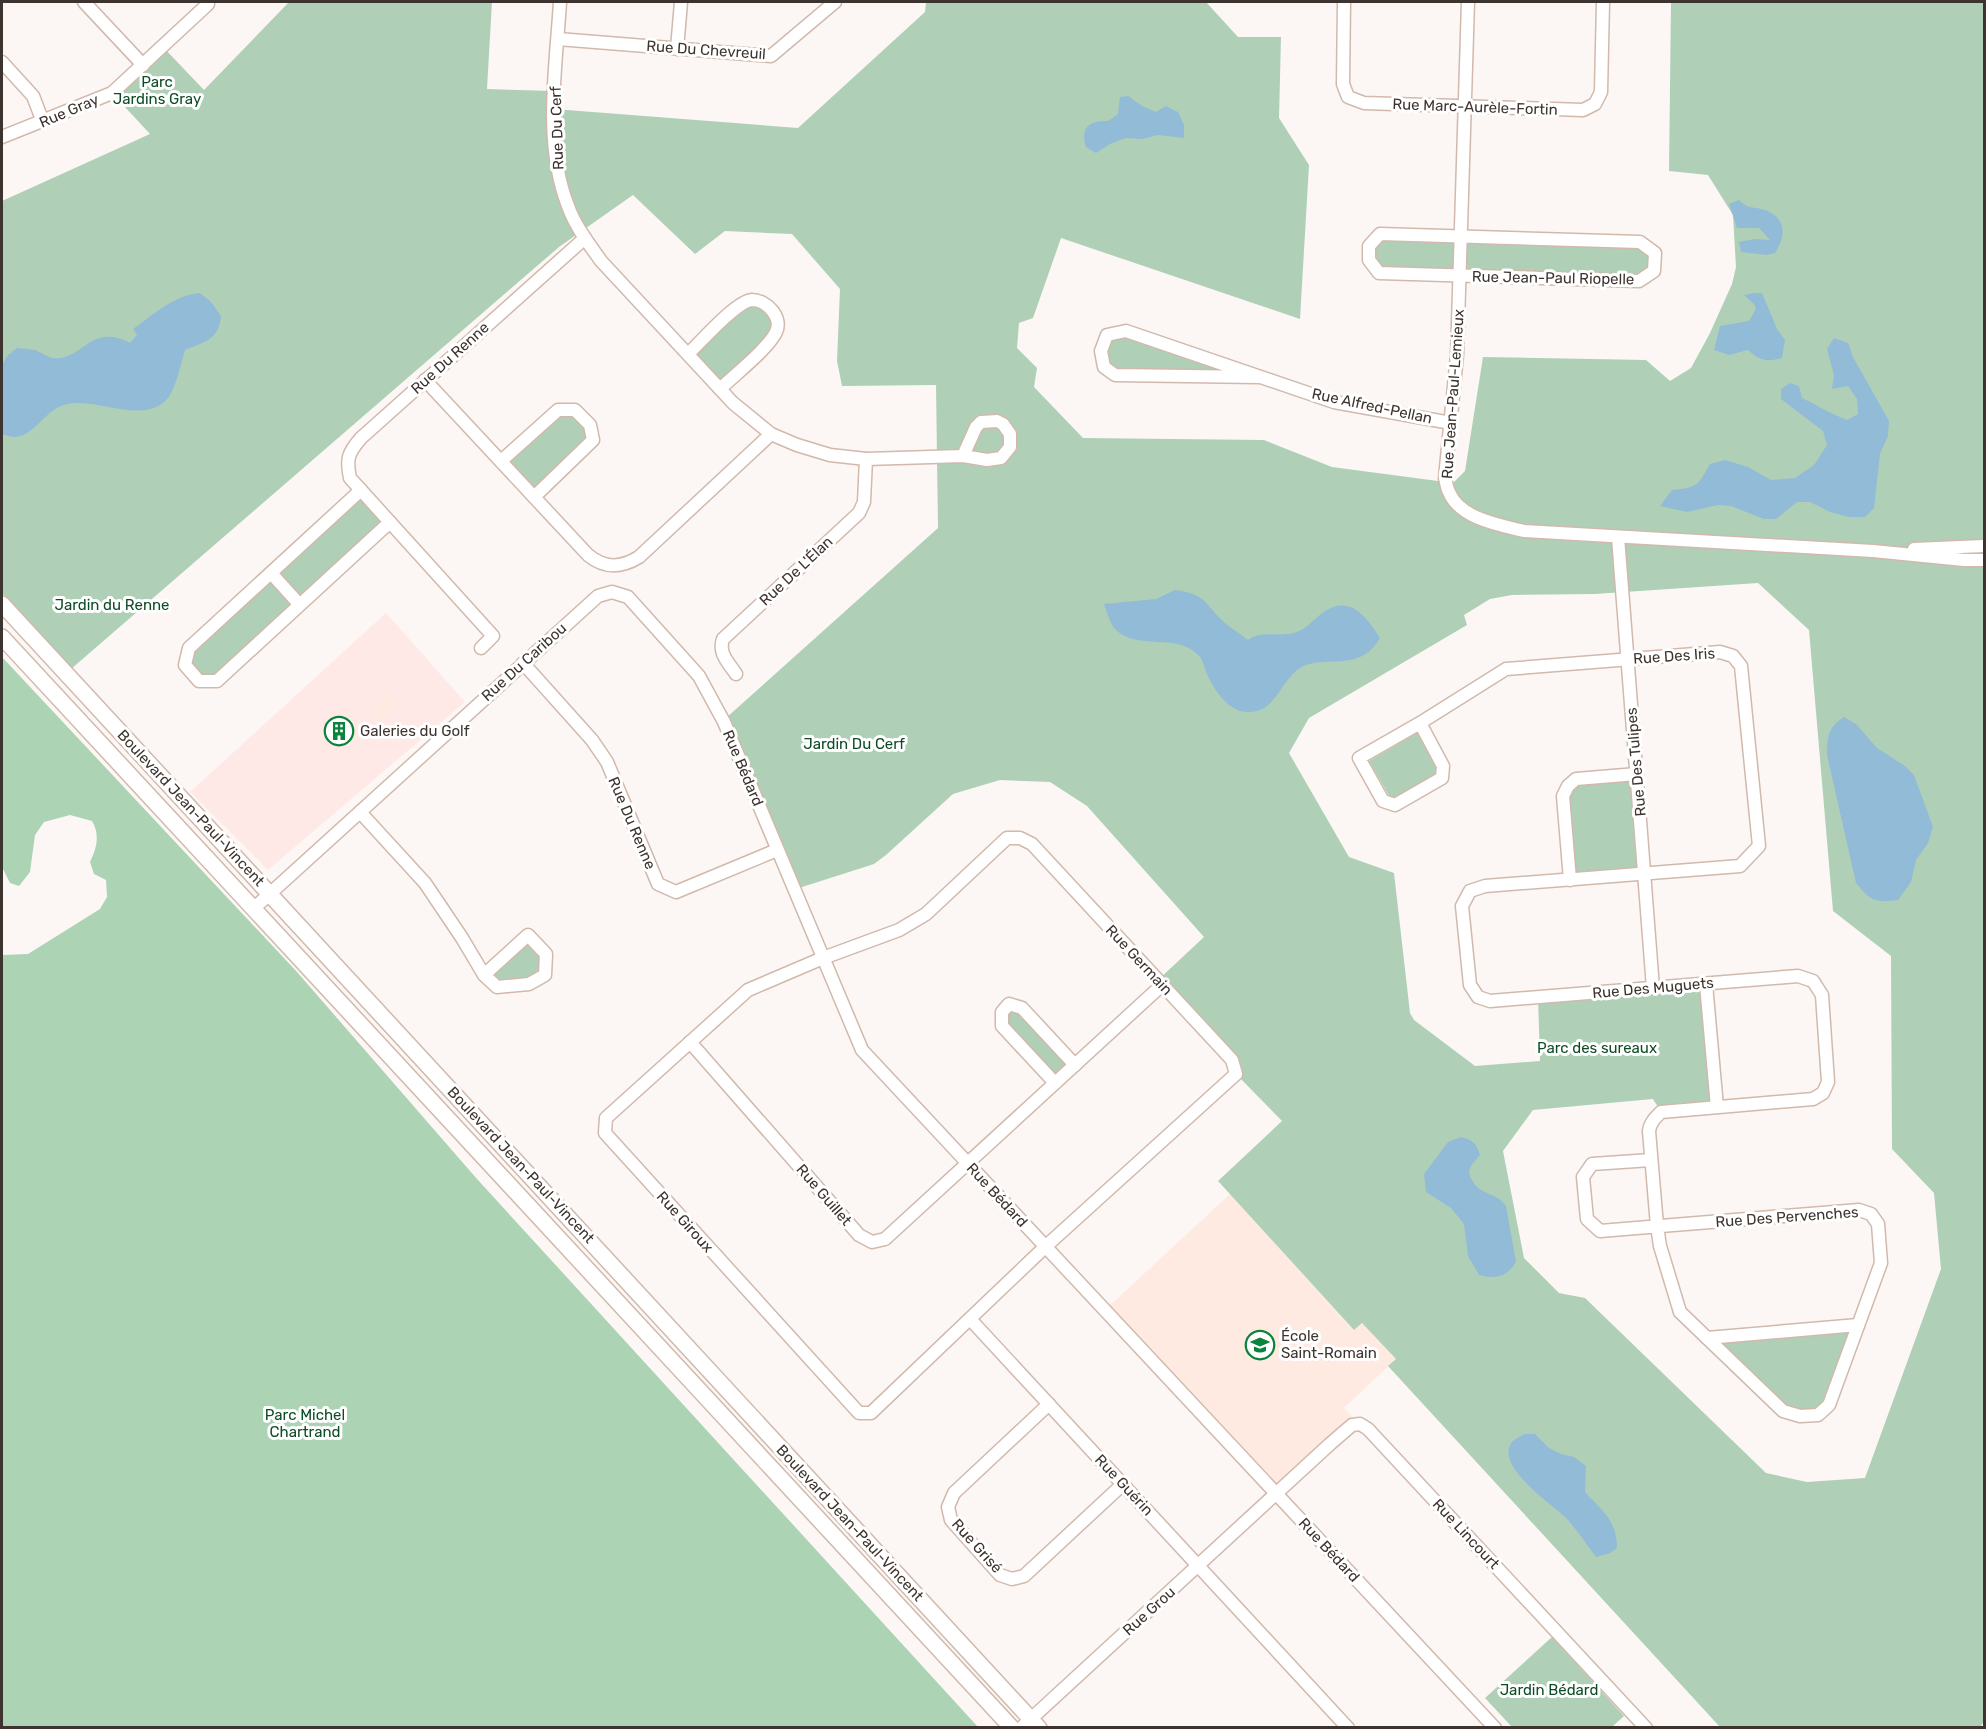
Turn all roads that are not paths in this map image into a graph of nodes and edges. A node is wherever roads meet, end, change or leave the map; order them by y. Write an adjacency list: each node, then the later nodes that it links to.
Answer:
1 (84, 2): 12 (street)
2 (208, 2): 12 (street, Rue Gray)
3 (560, 2): 9 (street, Rue Du Cerf)
4 (681, 2): 10 (street)
5 (835, 2): 10 (street, Rue Du Chevreuil)
6 (1344, 2): 13 (street, Rue Marc-Aurèle-Fortin)
7 (1468, 2): 13 (street, Rue Jean-Paul-Lemieux)
8 (1603, 2): 13 (street, Rue Marc-Aurèle-Fortin)
9 (558, 39): 10 (street, Rue Du Chevreuil); 17 (street, Rue Du Cerf)
10 (677, 49)
11 (2, 62): 14 (street)
12 (143, 65): 14 (street, Rue Gray)
13 (1464, 106): 16 (street, Rue Jean-Paul-Lemieux)
14 (43, 122): 15 (street, Rue Gray)
15 (2, 137)
16 (1460, 236): 18 (street, Rue Jean-Paul-Lemieux); 18 (street, Rue Jean-Paul Riopelle); 18 (street, Rue Jean-Paul Riopelle)
17 (585, 238): 19 (street, Rue Du Cerf); 21 (street, Rue Du Renne)
18 (1459, 276): 23 (street, Rue Jean-Paul-Lemieux)
19 (688, 354): 22 (street, Rue Du Cerf); 22 (street)
20 (1259, 377): 20 (street, Rue Alfred-Pellan); 23 (street, Rue Alfred-Pellan)
21 (425, 380): 27 (street); 28 (street, Rue Du Renne)
22 (720, 389): 24 (street, Rue Du Cerf)
23 (1451, 423): 31 (street, Rue Jean-Paul-Lemieux)
24 (771, 434): 26 (street, Rue Du Cerf); 29 (street)
25 (963, 456): 26 (street, Rue Du Cerf)
26 (866, 459): 43 (street, Rue De L'Élan)
27 (501, 461): 29 (street); 29 (street)
28 (361, 490): 30 (street, Rue Du Renne); 35 (street)
29 (534, 497)
30 (390, 522): 38 (street); 40 (street, Rue Du Renne)
31 (1618, 537): 33 (street, Rue Jean-Paul-Lemieux); 41 (street, Rue Des Tulipes)
32 (1984, 546): 33 (street, Rue Jean-Paul-Lemieux)
33 (1873, 551): 34 (street, Rue Jean-Paul-Lemieux)
34 (1984, 560)
35 (271, 573): 38 (street); 38 (street)
36 (612, 592): 42 (street, Rue Du Caribou); 47 (street, Rue Bédard)
37 (2, 604): 50 (street, Boulevard Jean-Paul-Vincent)
38 (299, 604)
39 (2, 637): 51 (street, Boulevard Jean-Paul-Vincent)
40 (481, 648)
41 (1627, 659): 44 (street, Rue Des Iris); 45 (street, Rue Des Tulipes); 48 (street, Rue Des Iris)
42 (524, 663): 46 (street, Rue Du Caribou); 47 (street, Rue Du Renne)
43 (736, 674)
44 (1420, 723): 44 (street, Rue Des Iris)
45 (1636, 774): 48 (street, Rue Des Tulipes); 49 (street)
46 (360, 812): 50 (street, Rue Du Caribou); 53 (street)
47 (777, 850): 52 (street, Rue Bédard)
48 (1644, 874): 49 (street, Rue Des Muguets); 56 (street, Rue Des Tulipes)
49 (1570, 880): 56 (street, Rue Des Muguets)
50 (270, 893): 51 (street, Rue Du Caribou); 73 (street, Boulevard Jean-Paul-Vincent)
51 (253, 909): 74 (street, Boulevard Jean-Paul-Vincent)
52 (823, 958): 55 (street, Rue Germain); 57 (street, Rue Giroux); 63 (street, Rue Bédard)
53 (484, 975): 53 (street)
54 (1706, 984): 56 (street, Rue Des Muguets); 60 (street); 60 (street, Rue Des Muguets)
55 (1162, 985): 58 (street, Rue Guillet); 65 (street, Rue Germain)
56 (1653, 988)
57 (690, 1042): 63 (street, Rue Guillet); 66 (street, Rue Giroux)
58 (1075, 1065): 59 (street, Rue Guillet); 59 (street)
59 (1055, 1083): 63 (street, Rue Guillet)
60 (1717, 1107): 61 (street, Rue Des Muguets)
61 (1649, 1129): 62 (street, Rue Des Pervenches)
62 (1652, 1160): 64 (street, Rue Des Pervenches); 64 (street)
63 (968, 1164): 65 (street, Rue Bédard)
64 (1657, 1226): 67 (street, Rue Des Pervenches); 68 (street, Rue Des Pervenches)
65 (1045, 1247): 66 (street); 71 (street, Rue Bédard)
66 (970, 1319): 69 (street, Rue Guérin)
67 (1858, 1325): 68 (street); 68 (street, Rue Des Pervenches)
68 (1707, 1338)
69 (1049, 1404): 70 (street, Rue Guérin); 70 (street, Rue Grisé)
70 (1123, 1484): 72 (street, Rue Guérin)
71 (1277, 1494): 72 (street, Rue Grou); 76 (street, Rue Bédard); 77 (street, Rue Lincourt)
72 (1199, 1566): 73 (street, Rue Grou); 75 (street, Rue Guérin)
73 (1030, 1725)
74 (1012, 1728)
75 (1348, 1728)
76 (1494, 1728)
77 (1646, 1728)

